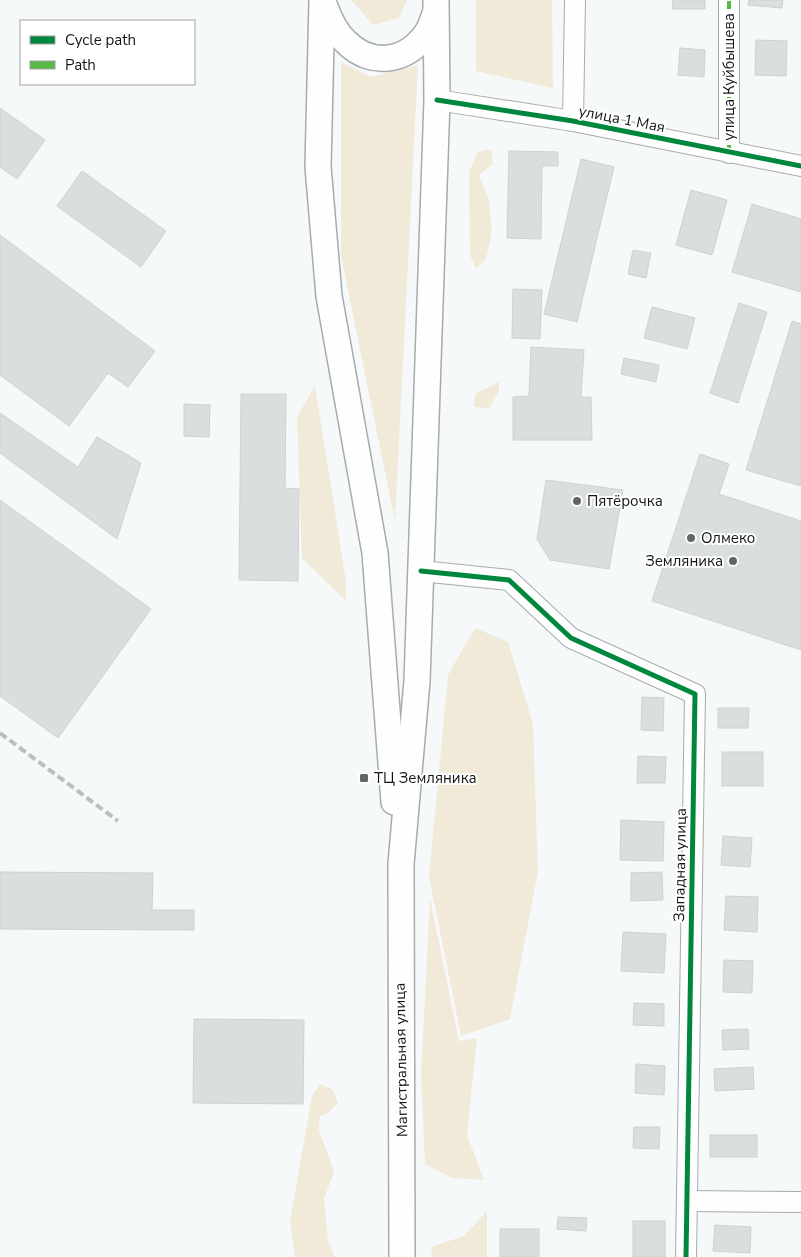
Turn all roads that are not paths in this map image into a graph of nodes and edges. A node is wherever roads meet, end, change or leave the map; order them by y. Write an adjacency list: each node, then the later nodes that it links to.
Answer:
1 (322, 0): 4 (main road); 10 (main road)
2 (575, 0): 6 (street)
3 (729, 0): 7 (street, улица Куйбышева)
4 (436, 6): 5 (main road)
5 (436, 100): 6 (street, улица 1 Мая); 9 (main road)
6 (574, 121): 7 (street, улица 1 Мая)
7 (729, 153): 8 (street, улица 1 Мая)
8 (801, 166)
9 (421, 570): 10 (main road); 11 (street, Западная улица)
10 (400, 864): 13 (main road, Магистральная улица)
11 (687, 1201): 12 (street); 14 (street, Западная улица)
12 (801, 1202)
13 (402, 1257)
14 (686, 1257)

